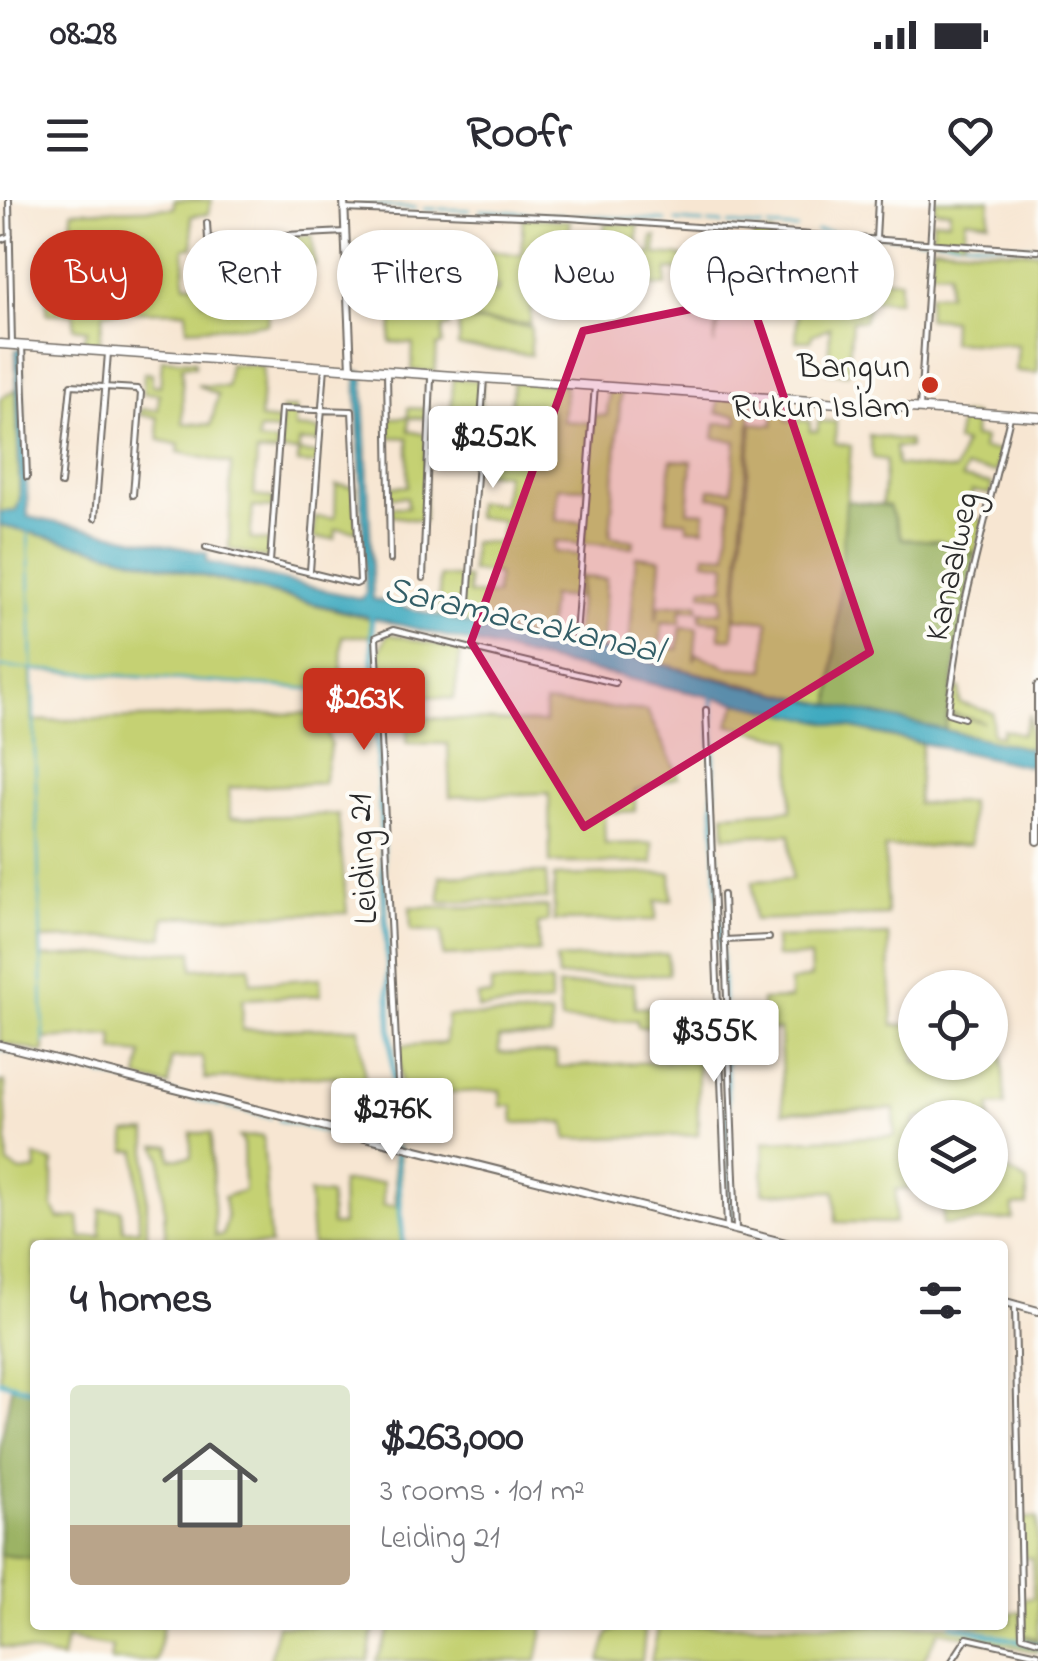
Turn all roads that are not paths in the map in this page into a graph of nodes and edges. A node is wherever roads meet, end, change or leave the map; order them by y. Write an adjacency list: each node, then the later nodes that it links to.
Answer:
1 (9, 200): 9 (street)
2 (878, 200): 7 (street)
3 (933, 200): 12 (street)
4 (345, 206): 6 (street)
5 (206, 223): 8 (street)
6 (720, 230)
7 (876, 230)
8 (337, 232)
9 (10, 236): 11 (street); 13 (street)
10 (894, 240): 12 (street)
11 (0, 242): 13 (street)
12 (931, 243): 14 (street); 26 (street)
13 (11, 249): 17 (street)
14 (1038, 251)
15 (352, 320): 20 (street)
16 (0, 344): 17 (main road)
17 (17, 345): 18 (main road); 30 (street)
18 (108, 351): 19 (main road); 25 (street)
19 (325, 366): 20 (main road); 27 (street)
20 (356, 369): 21 (main road)
21 (387, 371): 22 (main road); 35 (street)
22 (431, 374): 23 (main road); 38 (street)
23 (484, 378): 24 (main road); 39 (street)
24 (594, 385): 26 (main road); 40 (street)
25 (106, 387): 31 (street); 32 (street); 33 (street)
26 (920, 408): 28 (main road)
27 (322, 409): 36 (street); 37 (street); 37 (street)
28 (1010, 414): 29 (main road); 44 (street, Kanaalweg)
29 (1038, 417)
30 (27, 477)
31 (62, 484)
32 (132, 495)
33 (95, 518)
34 (206, 547): 36 (street)
35 (390, 560)
36 (270, 562): 37 (street)
37 (310, 572)
38 (423, 578)
39 (468, 602)
40 (576, 635)
41 (615, 683): 51 (street, Leiding 21)
42 (1038, 686): 45 (street)
43 (706, 710): 52 (street)
44 (964, 718)
45 (1036, 794): 46 (street)
46 (1038, 841)
47 (723, 896): 49 (street)
48 (769, 938): 49 (street)
49 (724, 940): 53 (street)
50 (0, 1045): 51 (street)
51 (401, 1147): 52 (street)
52 (726, 1227): 53 (street)
53 (736, 1230): 54 (street)
54 (775, 1240)
55 (1008, 1302): 56 (street)
56 (1015, 1304): 57 (street); 58 (street)
57 (1038, 1311)
58 (1038, 1640)
59 (1038, 1654): 60 (street)
60 (952, 1661)

